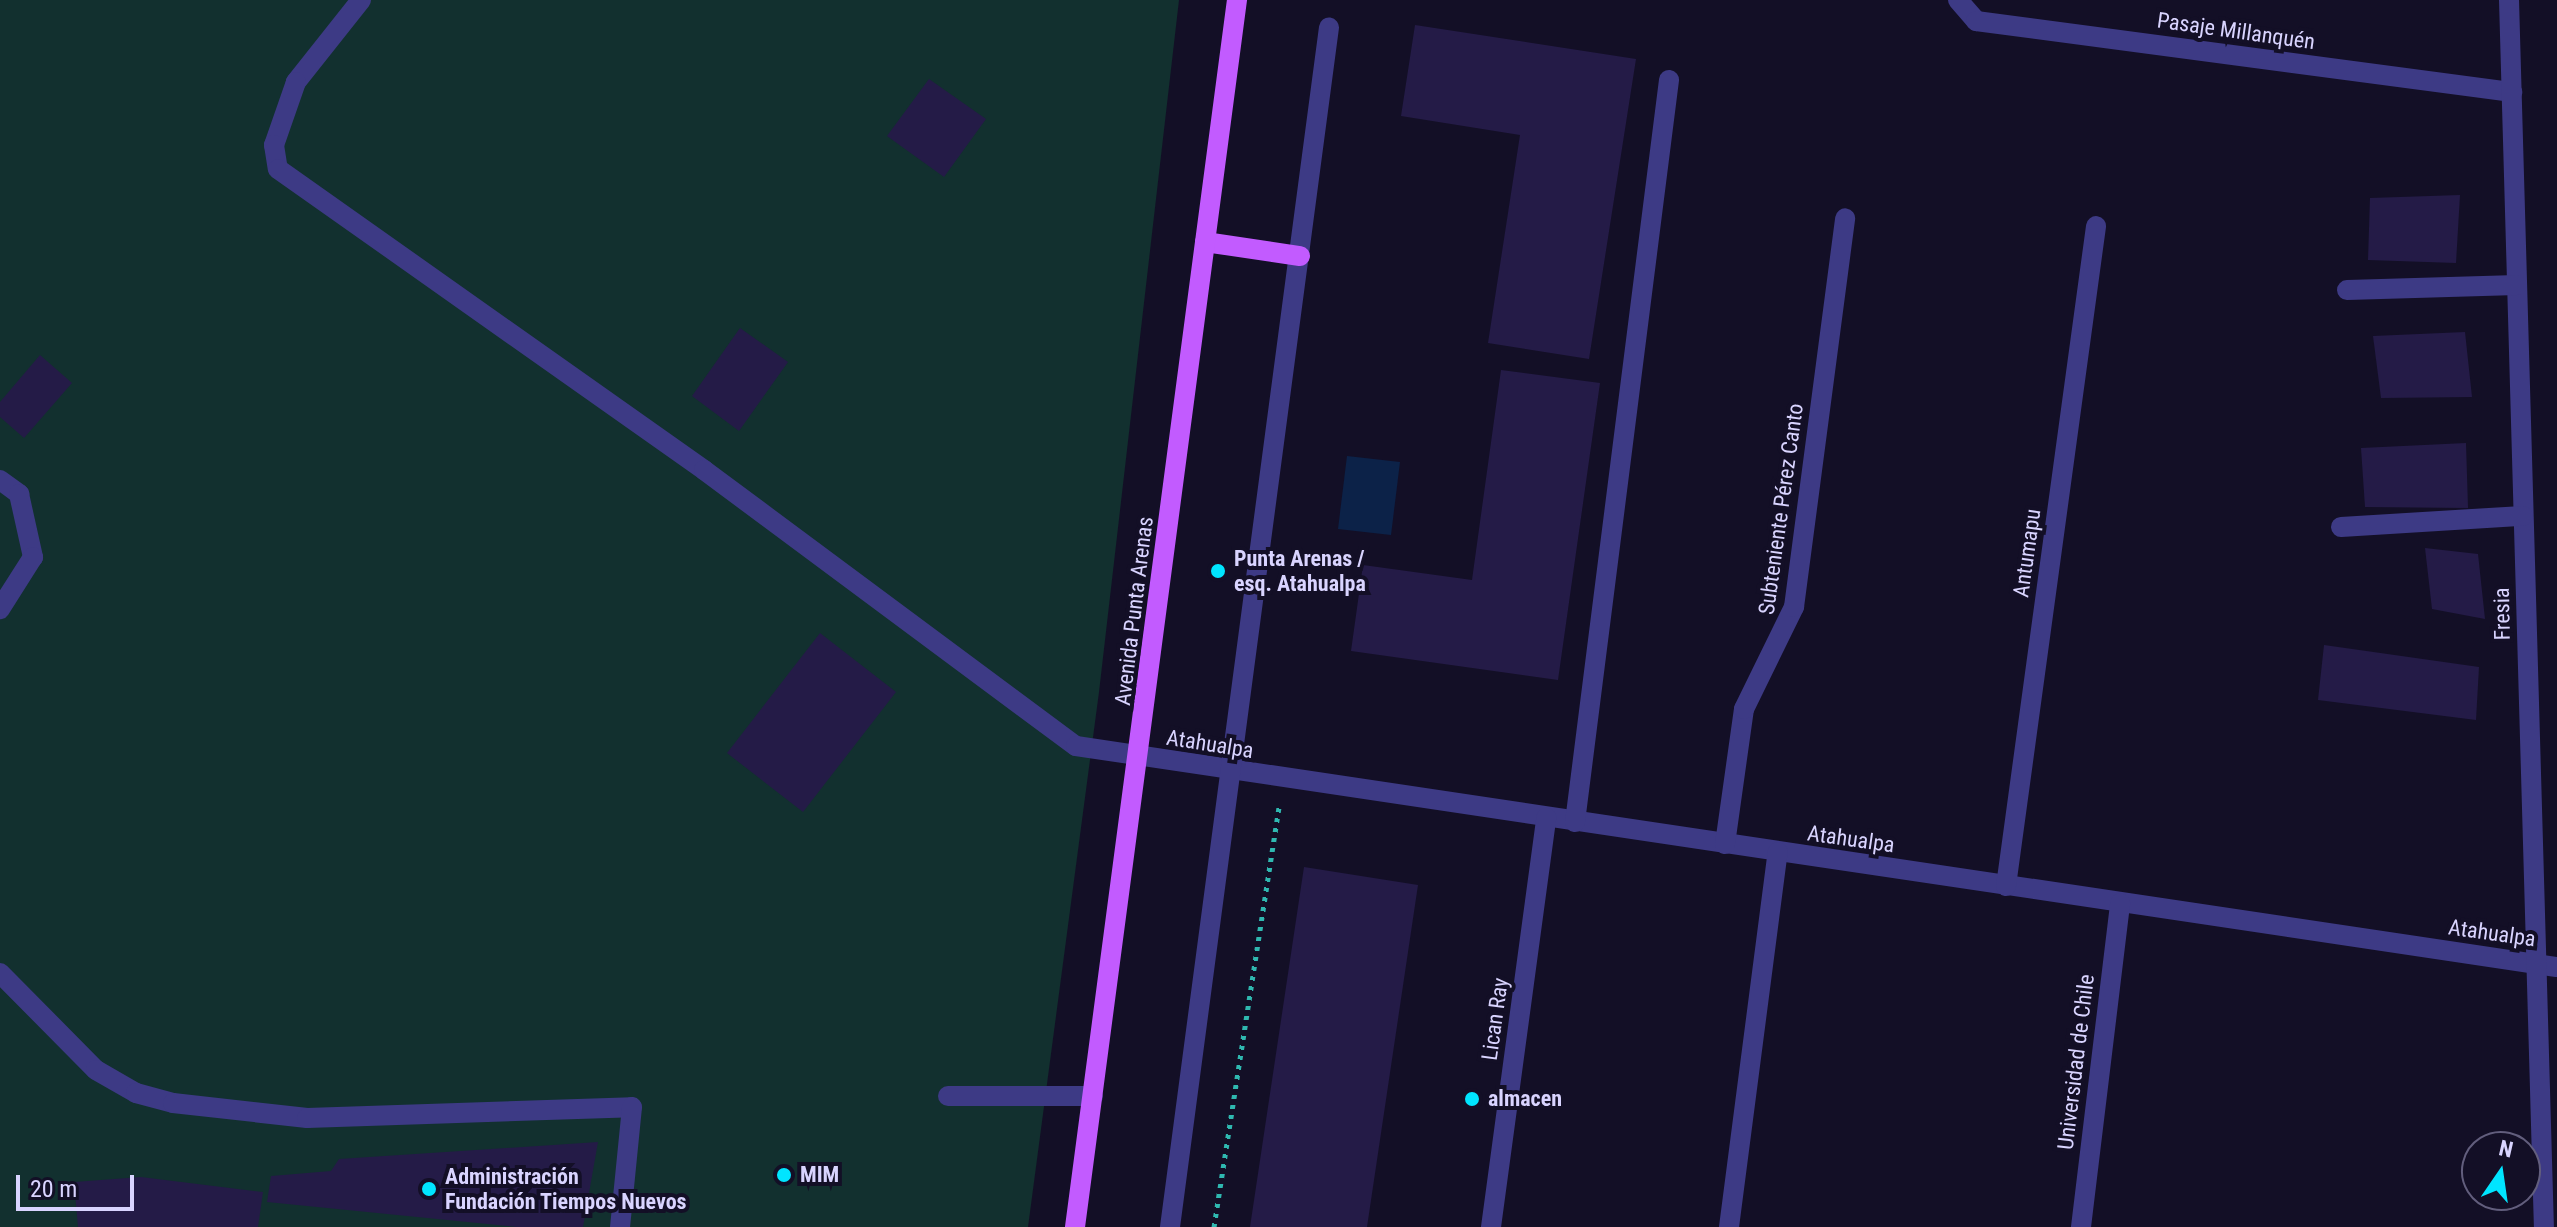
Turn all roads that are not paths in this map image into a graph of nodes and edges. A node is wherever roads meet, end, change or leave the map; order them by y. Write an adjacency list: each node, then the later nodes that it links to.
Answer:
1 (361, 0): 18 (street, Atahualpa)
2 (1237, 0): 10 (main road, Avenida Punta Arenas)
3 (2509, 0): 7 (street, Fresia)
4 (1959, 4): 7 (street, Pasaje Millanquén)
5 (1329, 27): 11 (street)
6 (1669, 80): 21 (street)
7 (2512, 92): 12 (street, Fresia)
8 (1845, 218): 22 (street, Subteniente Pérez Canto)
9 (2096, 226): 24 (street, Antumapu)
10 (1205, 242): 11 (main road); 18 (main road, Avenida Punta Arenas)
11 (1300, 256): 19 (street)
12 (2517, 285): 13 (street); 15 (street, Fresia)
13 (2347, 290)
14 (0, 480): 17 (street)
15 (2523, 516): 16 (street); 26 (street, Fresia)
16 (2341, 527)
17 (0, 609)
18 (1139, 757): 19 (street, Atahualpa); 30 (main road, Avenida Punta Arenas)
19 (1230, 773): 20 (street, Atahualpa); 33 (street)
20 (1546, 818): 21 (street, Atahualpa); 34 (street, Lican Ray)
21 (1575, 822): 22 (street, Atahualpa)
22 (1725, 844): 23 (street, Atahualpa)
23 (1778, 852): 24 (street, Atahualpa); 35 (street)
24 (2006, 886): 25 (street, Atahualpa)
25 (2120, 903): 26 (street, Atahualpa); 36 (street, Universidad de Chile)
26 (2535, 964): 27 (street, Atahualpa); 37 (street, Fresia)
27 (2557, 967)
28 (0, 973): 31 (street)
29 (948, 1096): 30 (street)
30 (1093, 1096): 32 (main road, Avenida Punta Arenas)
31 (620, 1227)
32 (1075, 1227)
33 (1170, 1227)
34 (1491, 1227)
35 (1729, 1227)
36 (2081, 1227)
37 (2544, 1227)

